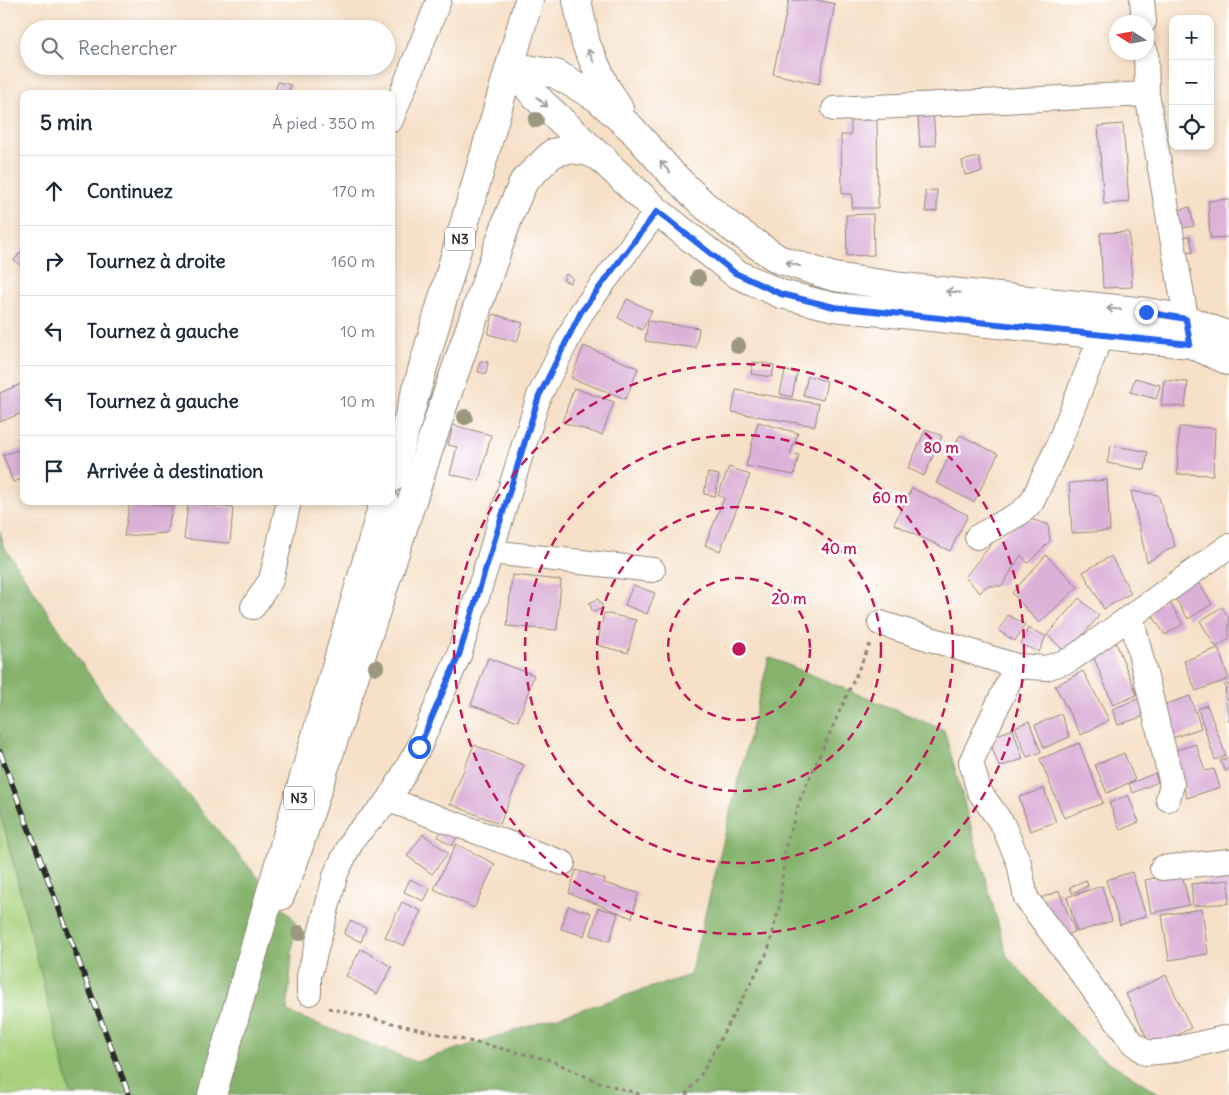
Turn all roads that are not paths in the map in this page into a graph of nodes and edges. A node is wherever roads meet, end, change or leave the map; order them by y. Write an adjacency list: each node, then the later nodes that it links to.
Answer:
1 (439, 0): 10 (street)
2 (529, 0): 7 (main road, N3)
3 (577, 0): 11 (main road, one-way to 3)
4 (1142, 0): 5 (street)
5 (1143, 15)
6 (1146, 60): 8 (street)
7 (510, 66): 11 (main road); 12 (main road, one-way to 12); 18 (main road, N3)
8 (1147, 94): 9 (street); 14 (street)
9 (834, 109)
10 (395, 110)
11 (632, 129): 14 (main road, one-way to 11)
12 (603, 158): 13 (main road); 34 (main road)
13 (657, 211): 15 (main road); 23 (street)
14 (1188, 332): 15 (main road); 16 (main road); 17 (main road)
15 (1102, 334): 21 (street)
16 (1229, 336)
17 (1229, 361)
18 (395, 464)
19 (288, 505): 25 (street)
20 (383, 505): 34 (main road, N3)
21 (977, 537)
22 (1229, 546): 26 (street)
23 (491, 552): 24 (street); 30 (street)
24 (653, 570)
25 (253, 607)
26 (1131, 616): 28 (street); 29 (street)
27 (880, 623): 28 (street)
28 (1016, 666): 36 (street)
29 (1168, 799)
30 (389, 800): 32 (street); 35 (street)
31 (1229, 861): 33 (street)
32 (563, 863)
33 (1162, 868)
34 (252, 959): 37 (main road, N3)
35 (309, 993)
36 (1229, 1037)
37 (212, 1095)

